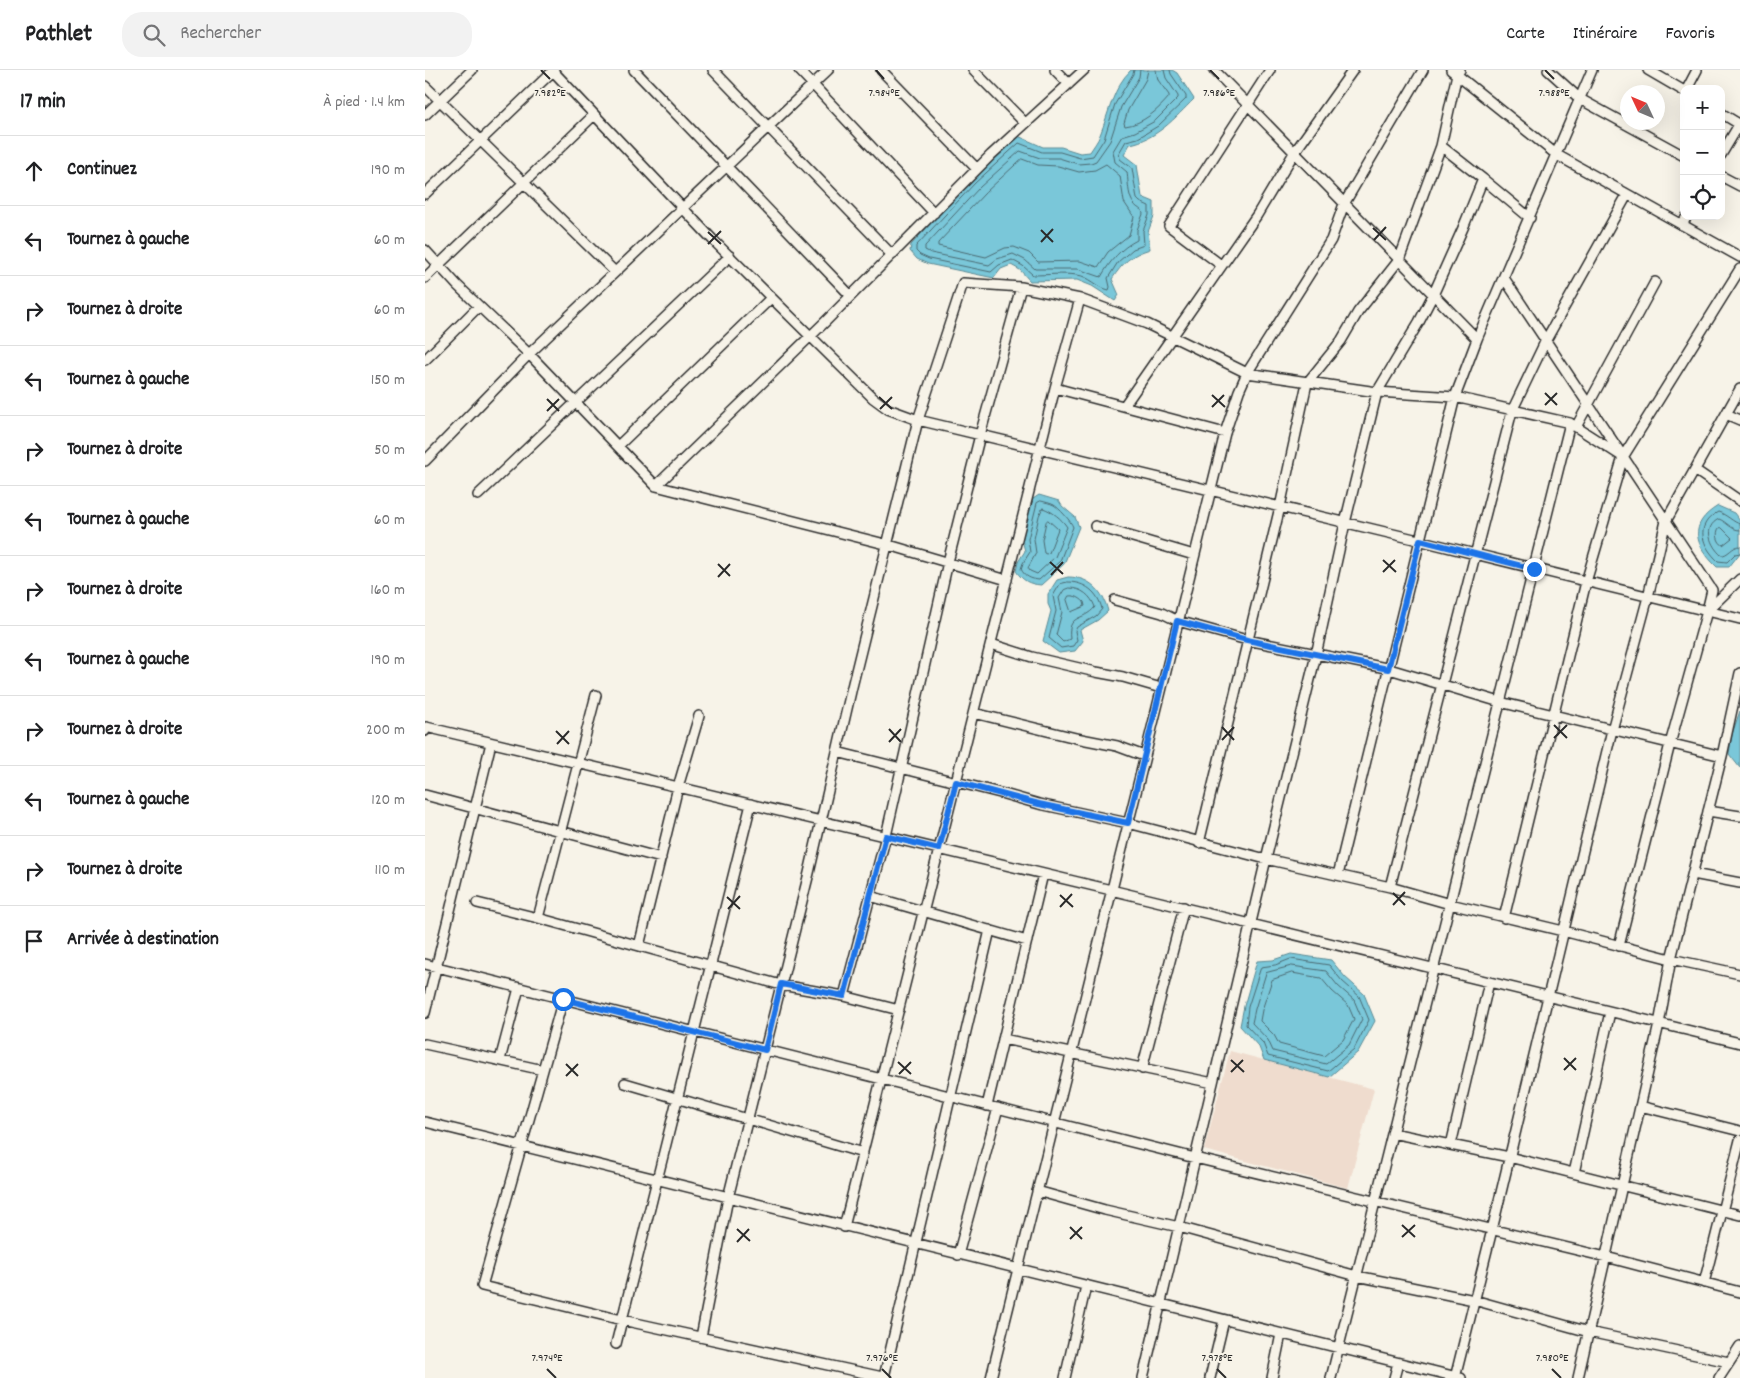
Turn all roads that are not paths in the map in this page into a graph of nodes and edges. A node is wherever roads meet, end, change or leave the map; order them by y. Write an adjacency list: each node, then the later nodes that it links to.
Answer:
1 (472, 70): 26 (street)
2 (553, 70): 29 (street); 34 (street)
3 (634, 70): 40 (street)
4 (713, 70): 33 (street)
5 (799, 70): 21 (street)
6 (828, 70): 21 (street)
7 (881, 70): 41 (street)
8 (973, 70): 31 (street)
9 (1055, 70): 20 (street)
10 (1084, 70): 20 (street)
11 (1214, 70): 27 (street)
12 (1270, 70): 27 (street)
13 (1353, 70): 37 (street)
14 (1423, 70): 48 (street)
15 (1548, 70): 25 (street)
16 (1592, 70): 25 (street)
17 (1648, 70): 24 (street)
18 (1697, 70): 22 (street)
19 (1456, 71): 35 (street); 39 (street)
20 (1069, 84): 31 (street)
21 (813, 85): 33 (street); 50 (street)
22 (1689, 85)
23 (425, 86): 26 (street)
24 (1680, 89)
25 (1580, 99): 38 (street); 39 (street)
26 (440, 101): 28 (street); 34 (street)
27 (1248, 105): 37 (street); 60 (street)
28 (425, 115)
29 (595, 115): 44 (street); 49 (street)
30 (1725, 116): 32 (street)
31 (1025, 123): 41 (street)
32 (1740, 123): 36 (street)
33 (768, 127): 40 (street); 55 (street)
34 (481, 141): 44 (street); 46 (street)
35 (1441, 146): 43 (street); 58 (street)
36 (1725, 148)
37 (1294, 153): 48 (street); 60 (street)
38 (1680, 154)
39 (1557, 155): 47 (street); 51 (street)
40 (726, 166): 49 (street); 68 (street)
41 (977, 169): 50 (street)
42 (1725, 178): 45 (street)
43 (1483, 179): 51 (street); 67 (street)
44 (524, 183): 59 (street); 62 (street)
45 (1740, 186)
46 (425, 194)
47 (1627, 194): 53 (street); 75 (street)
48 (1344, 204): 58 (street); 78 (street)
49 (683, 208): 56 (street); 62 (street)
50 (934, 213): 55 (street)
51 (1530, 218): 64 (street)
52 (1685, 220): 53 (street)
53 (1682, 225): 57 (street)
54 (425, 250): 59 (street)
55 (892, 254): 68 (street)
56 (730, 256): 69 (street); 84 (street)
57 (1740, 258)
58 (1399, 260): 67 (street); 79 (street)
59 (439, 265): 63 (street); 71 (street)
60 (1221, 265): 73 (street)
61 (1740, 269): 96 (street)
62 (615, 272): 76 (street)
63 (425, 278)
64 (1503, 278): 74 (street); 75 (street)
65 (1655, 282): 85 (street)
66 (1021, 287): 70 (street); 89 (street); 93 (street)
67 (1433, 295): 74 (street); 82 (street)
68 (851, 296): 72 (street)
69 (771, 298): 72 (street); 94 (street)
70 (1080, 299): 73 (street); 80 (street)
71 (479, 306): 76 (street); 77 (street)
72 (810, 336): 89 (street); 99 (street)
73 (1172, 337): 78 (street); 86 (street)
74 (1477, 339): 83 (street)
75 (1546, 340): 85 (street); 87 (street)
76 (529, 354): 84 (street); 97 (street)
77 (425, 360)
78 (1247, 373): 79 (street); 92 (street)
79 (1307, 383): 82 (street); 103 (street)
80 (1055, 388): 86 (street); 95 (street)
81 (1740, 389): 88 (street)
82 (1377, 392): 83 (street); 105 (street)
83 (1455, 397): 87 (street); 107 (street)
84 (575, 402): 94 (street); 101 (street)
85 (1588, 404): 91 (street); 96 (street)
86 (1124, 406): 92 (street)
87 (1513, 411): 91 (street); 110 (street)
88 (1726, 414): 90 (street); 98 (street)
89 (919, 420): 93 (street); 108 (street)
90 (1740, 420)
91 (1573, 425): 96 (street); 112 (street)
92 (1225, 433): 100 (street)
93 (980, 435): 95 (street); 111 (street)
94 (618, 446): 99 (street)
95 (1040, 449): 100 (street); 114 (street)
96 (1623, 457): 104 (street); 115 (street)
97 (425, 461)
98 (1695, 470): 102 (street); 104 (street)
99 (656, 486): 108 (street)
100 (1211, 491): 103 (street); 109 (street)
101 (479, 494)
102 (1740, 501)
103 (1279, 507): 105 (street); 121 (street)
104 (1666, 521): 116 (street); 118 (street)
105 (1345, 523): 107 (street); 123 (street)
106 (1095, 526): 109 (street)
107 (1420, 540): 110 (street); 124 (street)
108 (889, 545): 111 (street); 137 (street)
109 (1194, 555): 120 (street)
110 (1474, 555): 112 (street); 126 (street)
111 (948, 562): 114 (street); 141 (street)
112 (1534, 569): 115 (street); 129 (street)
113 (1740, 579): 118 (street)
114 (1007, 580): 122 (street)
115 (1587, 582): 116 (street); 132 (street)
116 (1647, 597): 118 (street); 133 (street)
117 (1115, 600): 120 (street)
118 (1707, 611): 119 (street); 136 (street)
119 (1740, 619)
120 (1177, 621): 121 (street); 127 (street)
121 (1247, 640): 123 (street); 153 (street)
122 (991, 644): 127 (street); 130 (street)
123 (1316, 655): 124 (street); 156 (street)
124 (1388, 669): 126 (street); 159 (street)
125 (1740, 673): 139 (street)
126 (1443, 685): 129 (street); 161 (street)
127 (1161, 688): 138 (street)
128 (595, 695): 140 (street)
129 (1500, 702): 132 (street); 165 (street)
130 (974, 713): 138 (street); 142 (street)
131 (699, 716): 143 (street)
132 (1555, 716): 133 (street); 169 (street)
133 (1612, 730): 136 (street); 172 (street)
134 (425, 732): 135 (street)
135 (491, 743): 140 (street); 146 (street)
136 (1670, 744): 139 (street); 175 (street)
137 (837, 752): 141 (street); 149 (street)
138 (1144, 756): 150 (street)
139 (1722, 756): 147 (street)
140 (578, 763): 143 (street); 151 (street)
141 (901, 768): 142 (street); 152 (street)
142 (956, 782): 150 (street); 154 (street)
143 (678, 787): 145 (street); 155 (street)
144 (425, 795): 146 (street)
145 (751, 804): 149 (street); 178 (street)
146 (475, 809): 151 (street); 179 (street)
147 (1708, 811): 148 (street); 158 (street)
148 (1740, 816)
149 (821, 821): 152 (street); 183 (street)
150 (1128, 823): 153 (street); 162 (street)
151 (561, 831): 155 (street); 168 (street)
152 (886, 836): 154 (street); 163 (street)
153 (1199, 843): 156 (street)
154 (939, 849): 157 (street); 167 (street)
155 (661, 858): 174 (street)
156 (1266, 859): 159 (street); 170 (street)
157 (1043, 874): 162 (street); 173 (street)
158 (1693, 874): 160 (street); 176 (street)
159 (1337, 876): 161 (street)
160 (1740, 883)
161 (1390, 887): 165 (street)
162 (1111, 890): 166 (street); 197 (street)
163 (870, 896): 167 (street); 185 (street)
164 (477, 903): 168 (street)
165 (1450, 904): 169 (street); 180 (street)
166 (1183, 907): 170 (street); 199 (street)
167 (924, 912): 171 (street); 188 (street)
168 (538, 918): 174 (street)
169 (1504, 918): 172 (street)
170 (1251, 924): 180 (street); 203 (street)
171 (990, 930): 173 (street); 204 (street)
172 (1563, 931): 175 (street); 186 (street)
173 (1027, 941): 193 (street)
174 (639, 946): 178 (street)
175 (1619, 946): 176 (street)
176 (1671, 959): 181 (street); 191 (street)
177 (425, 964): 179 (street)
178 (711, 965): 183 (street); 192 (street)
179 (436, 967): 184 (street); 190 (street)
180 (1434, 968): 182 (street); 213 (street)
181 (1740, 974)
182 (1489, 982): 186 (street); 215 (street)
183 (781, 984): 185 (street); 196 (street)
184 (519, 988): 187 (street); 198 (street)
185 (844, 996): 188 (street)
186 (1548, 996): 189 (street); 218 (street)
187 (563, 999): 192 (street); 200 (street)
188 (899, 1010): 201 (street)
189 (1610, 1012): 191 (street); 220 (street)
190 (425, 1013)
191 (1659, 1024): 194 (street); 207 (street)
192 (694, 1032): 196 (street); 205 (street)
193 (1003, 1039): 197 (street); 206 (street)
194 (1740, 1043)
195 (425, 1044): 198 (street)
196 (765, 1050): 201 (street); 209 (street)
197 (1071, 1053): 199 (street); 211 (street)
198 (500, 1060): 200 (street)
199 (1142, 1068): 203 (street)
200 (543, 1070): 216 (street)
201 (881, 1079): 204 (street); 217 (street)
202 (625, 1082): 205 (street)
203 (1213, 1084): 219 (street)
204 (950, 1096): 206 (street); 231 (street)
205 (678, 1098): 209 (street); 221 (street)
206 (987, 1106): 208 (street)
207 (1640, 1106): 212 (street); 222 (street)
208 (998, 1108): 211 (street); 232 (street)
209 (748, 1118): 217 (street); 224 (street)
210 (425, 1122): 216 (street)
211 (1054, 1122): 219 (street); 223 (street)
212 (1740, 1131)
213 (1393, 1133): 215 (street); 225 (street)
214 (1740, 1140): 226 (street)
215 (1451, 1145): 218 (street)
216 (521, 1146): 221 (street); 241 (street)
217 (863, 1153): 228 (street)
218 (1509, 1157): 220 (street); 230 (street)
219 (1195, 1158): 225 (street); 229 (street)
220 (1574, 1173): 222 (street)
221 (657, 1181): 224 (street); 241 (street)
222 (1622, 1185): 226 (street); 233 (street)
223 (1037, 1191): 229 (street); 234 (street)
224 (728, 1198): 228 (street); 245 (street)
225 (1375, 1202): 230 (street); 235 (street)
226 (1723, 1211): 227 (street); 236 (street)
227 (1740, 1215)
228 (844, 1227): 231 (street)
229 (1179, 1227): 235 (street); 240 (street)
230 (1492, 1230): 233 (street); 239 (street)
231 (915, 1244): 232 (street); 251 (street)
232 (958, 1255): 234 (street)
233 (1606, 1257): 236 (street); 243 (street)
234 (1017, 1269): 237 (street); 252 (street)
235 (1357, 1276): 239 (street); 248 (street)
236 (1704, 1283): 238 (street)
237 (1086, 1286): 240 (street); 253 (street)
238 (1740, 1292)
239 (1474, 1300): 243 (street); 259 (street)
240 (1161, 1304): 242 (street); 254 (street)
241 (622, 1320): 245 (street); 246 (street)
242 (1224, 1320): 244 (street); 255 (street)
243 (1589, 1332): 249 (street); 260 (street)
244 (1281, 1334): 248 (street); 256 (street)
245 (701, 1338): 251 (street)
246 (616, 1344)
247 (1740, 1346): 249 (street)
248 (1339, 1348): 250 (street); 257 (street)
249 (1734, 1359): 261 (street)
250 (1398, 1362): 258 (street); 259 (street)
251 (885, 1378)
252 (991, 1378)
253 (1065, 1378)
254 (1143, 1378)
255 (1210, 1378)
256 (1272, 1378)
257 (1331, 1378)
258 (1394, 1378)
259 (1457, 1378)
260 (1578, 1378)
261 (1719, 1378)

